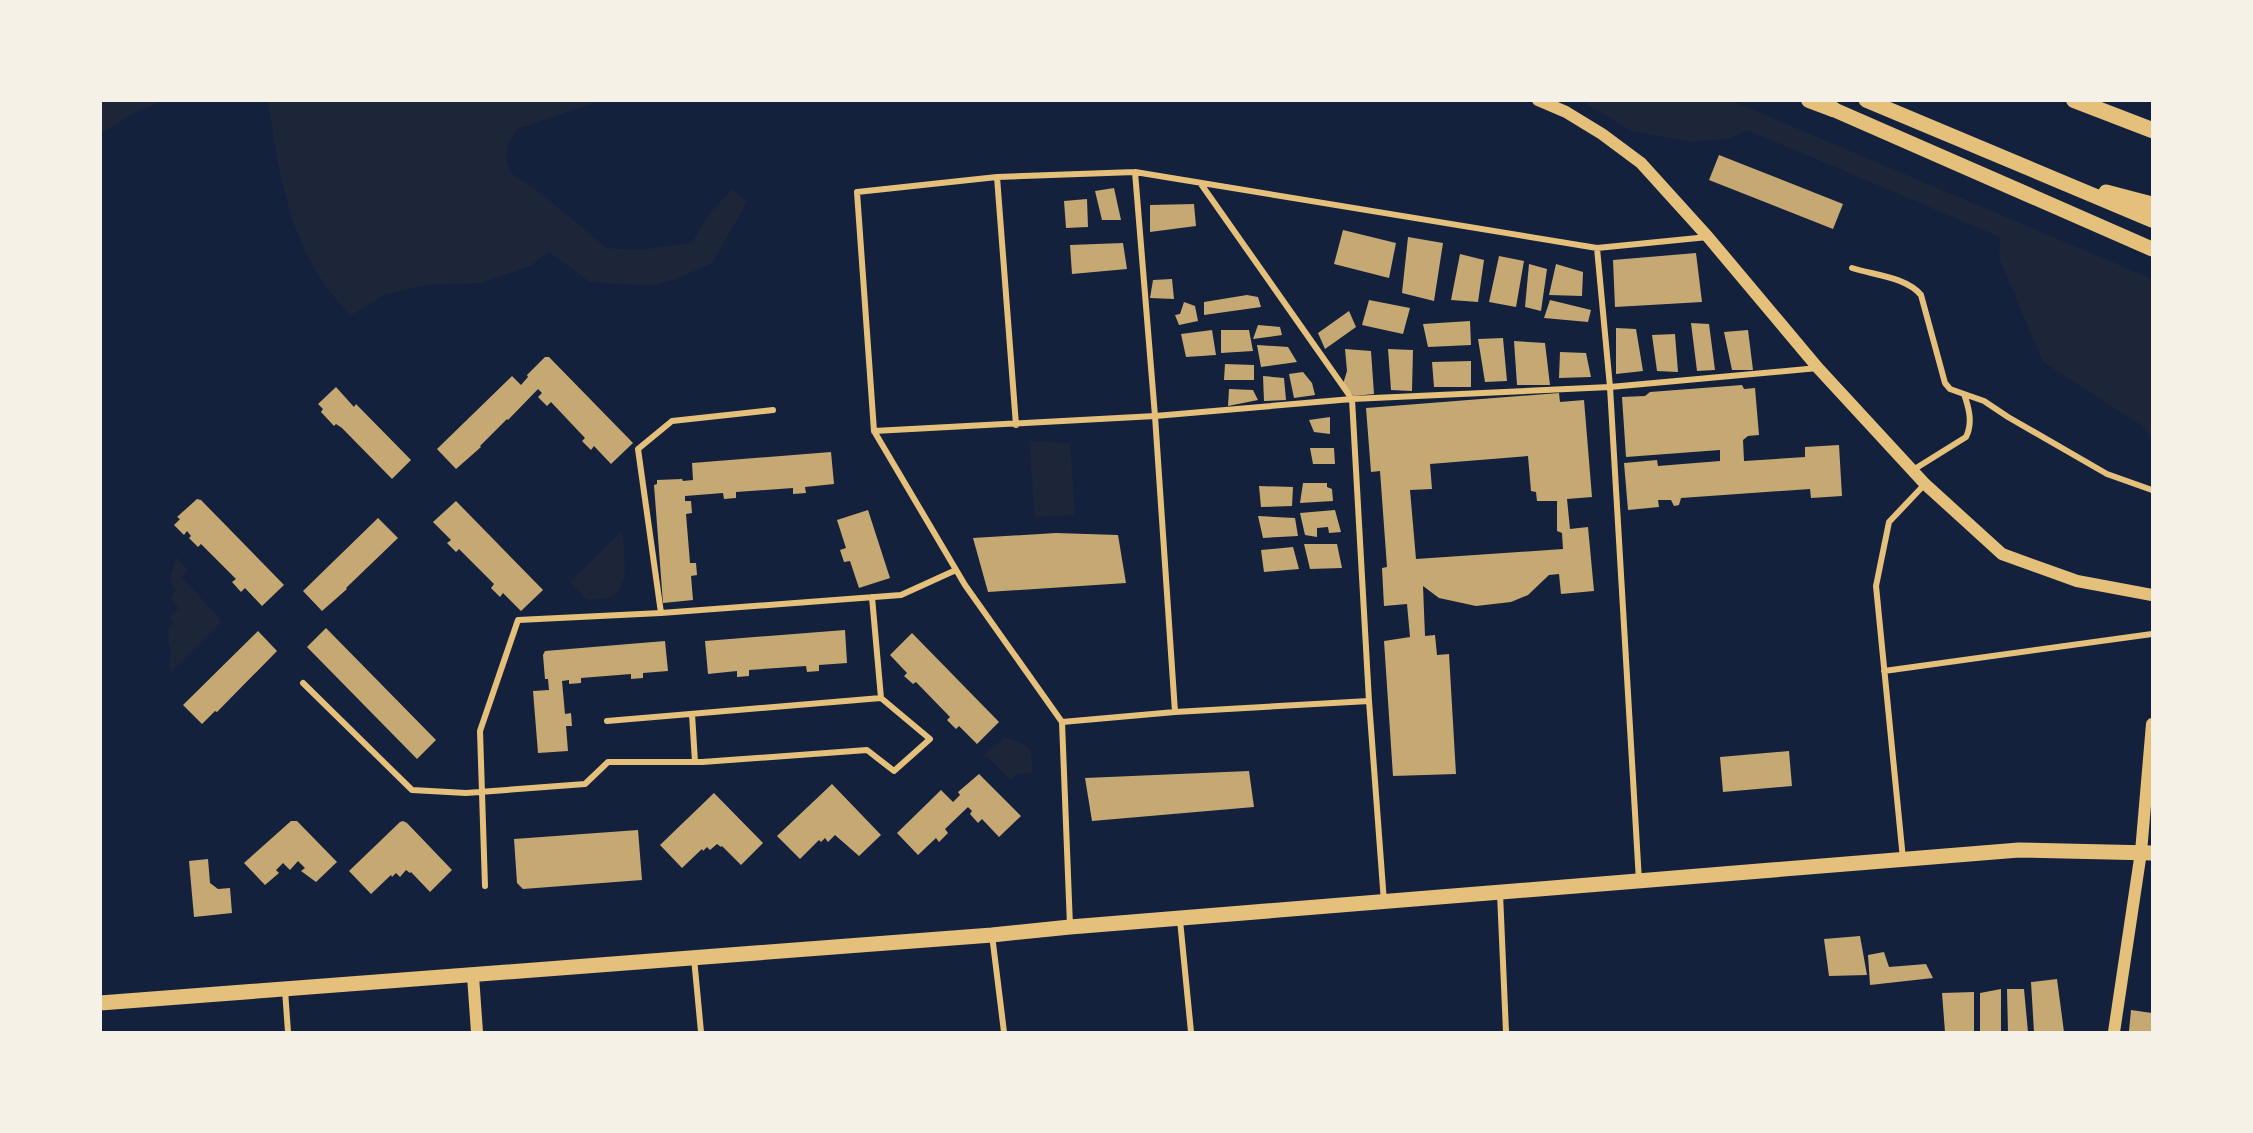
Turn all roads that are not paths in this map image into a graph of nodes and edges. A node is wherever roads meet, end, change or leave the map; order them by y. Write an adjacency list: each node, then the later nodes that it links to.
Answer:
1 (1538, 100): 13 (main road)
2 (1811, 100): 5 (highway)
3 (1866, 100): 9 (main road)
4 (2074, 100): 6 (highway)
5 (1833, 109): 15 (main road)
6 (2152, 130)
7 (1135, 172): 8 (street); 10 (street); 22 (street)
8 (997, 177): 23 (street); 24 (street)
9 (2055, 178): 11 (main road); 12 (main road)
10 (1201, 184): 14 (street); 20 (street)
11 (2152, 204)
12 (2152, 220)
13 (1708, 237): 14 (street); 17 (main road)
14 (1597, 248): 18 (street)
15 (2152, 249)
16 (1852, 268): 19 (street)
17 (1818, 368): 18 (street); 25 (main road)
18 (1610, 387): 20 (street); 46 (street)
19 (1965, 394): 25 (street); 27 (street)
20 (1352, 399): 22 (street); 36 (street)
21 (773, 410): 31 (street)
22 (1155, 416): 23 (street); 37 (street)
23 (1016, 424): 24 (street)
24 (873, 431): 28 (street)
25 (1913, 471): 26 (main road)
26 (1925, 484): 29 (main road); 33 (street)
27 (2152, 490)
28 (956, 570): 30 (street); 40 (street)
29 (2152, 595)
30 (872, 597): 31 (street); 35 (street)
31 (662, 613): 43 (street)
32 (2152, 634): 33 (street)
33 (1884, 671): 45 (street)
34 (303, 683): 43 (street)
35 (882, 698): 38 (street); 42 (street)
36 (1369, 701): 37 (street); 49 (street)
37 (1174, 712): 40 (street)
38 (692, 714): 39 (street); 42 (street)
39 (607, 721)
40 (1062, 722): 51 (street)
41 (2152, 724): 44 (main road)
42 (695, 762): 43 (street)
43 (482, 792): 47 (street)
44 (2147, 853): 45 (main road); 63 (main road)
45 (1903, 860): 46 (main road)
46 (1640, 882): 48 (main road)
47 (485, 886)
48 (1500, 893): 49 (main road); 62 (street)
49 (1384, 902): 50 (main road)
50 (1180, 919): 51 (main road); 61 (street)
51 (1070, 927): 52 (main road)
52 (992, 935): 53 (main road); 60 (street)
53 (694, 958): 54 (main road); 59 (street)
54 (473, 976): 55 (main road); 58 (main road)
55 (285, 990): 56 (main road); 57 (street)
56 (100, 1003)
57 (288, 1032)
58 (477, 1032)
59 (701, 1032)
60 (1004, 1032)
61 (1191, 1032)
62 (1506, 1032)
63 (2114, 1032)

